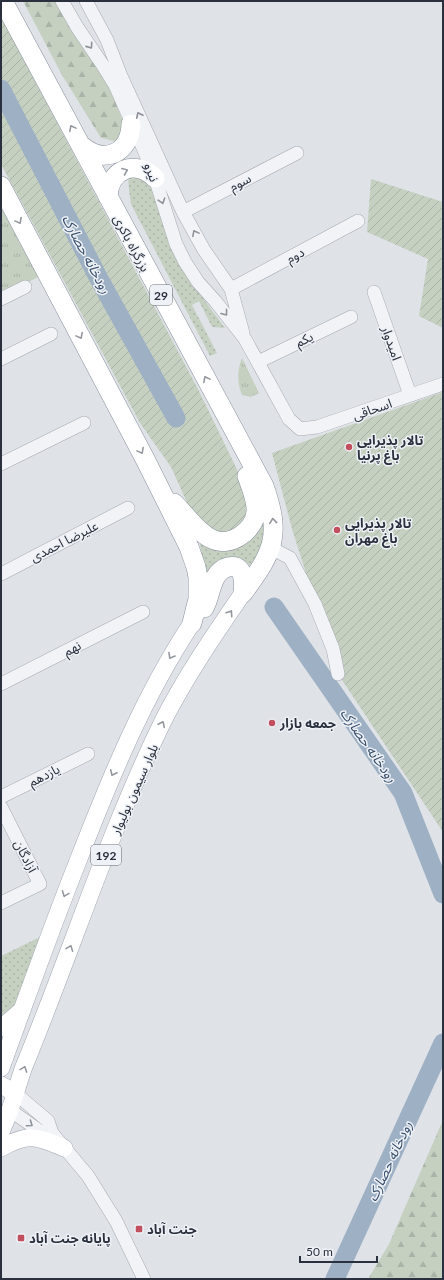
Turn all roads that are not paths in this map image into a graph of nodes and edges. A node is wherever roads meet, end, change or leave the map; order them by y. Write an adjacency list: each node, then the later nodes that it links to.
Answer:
1 (3, 1): 7 (highway, بزرگراه باکری / 29, one-way to 1)
2 (62, 1): 5 (street, نیرو)
3 (86, 1): 4 (street, نیرو)
4 (95, 16): 5 (street); 12 (street, نیرو, one-way to 4)
5 (77, 27): 6 (street, نیرو, one-way to 6)
6 (131, 124): 7 (highway); 9 (street, نیرو)
7 (82, 146): 11 (highway, بزرگراه باکری / 29)
8 (297, 153): 12 (street, سوم)
9 (155, 178): 11 (highway, one-way to 9); 15 (street, نیرو, one-way to 15)
10 (1, 186): 31 (highway, one-way to 31)
11 (108, 197): 27 (highway, بزرگراه باکری / 29, one-way to 11)
12 (184, 212): 14 (street, نیرو, one-way to 12)
13 (358, 221): 17 (street, دوم)
14 (204, 250): 15 (street); 17 (street, نیرو)
15 (185, 262): 22 (street, نیرو, one-way to 22)
16 (25, 287): 19 (street)
17 (231, 289): 22 (street, نیرو)
18 (374, 292): 26 (street, امیدوار)
19 (1, 299)
20 (351, 317): 24 (street, یکم)
21 (51, 334): 23 (street)
22 (245, 339): 24 (street, نیرو)
23 (1, 359)
24 (258, 362): 29 (street, نیرو)
25 (443, 384): 26 (street, اسحاقی)
26 (410, 395): 29 (street, اسحاقی)
27 (221, 408): 31 (highway); 33 (highway, بزرگراه باکری / 29, one-way to 27)
28 (84, 423): 30 (street)
29 (300, 429)
30 (1, 464)
31 (159, 487): 37 (highway)
32 (128, 508): 34 (street, علیرضا احمدی)
33 (271, 548): 35 (highway, بزرگراه باکری / 29); 38 (street)
34 (1, 574)
35 (243, 593): 37 (highway); 47 (main road, بلوار سیمون بولیوار / 192, one-way to 35)
36 (143, 612): 39 (street, نهم)
37 (192, 623): 44 (main road, بلوار سیمون بولیوار / 192, one-way to 44)
38 (338, 674)
39 (1, 684)
40 (88, 754): 41 (street, یازدهم)
41 (1, 797)
42 (1, 807): 43 (street, آزادگان)
43 (1, 903)
44 (22, 1010): 45 (main road); 46 (main road, بلوار سیمون بولیوار / 192)
45 (1, 1028)
46 (1, 1068)
47 (8, 1089): 48 (main road, بلوار سیمون بولیوار / 192); 50 (street)
48 (5, 1108): 49 (main road, بلوار سیمون بولیوار / 192); 50 (street, one-way to 50)
49 (1, 1132)
50 (52, 1133): 52 (street)
51 (1, 1148): 52 (main road)
52 (64, 1148): 53 (street)
53 (144, 1279)

